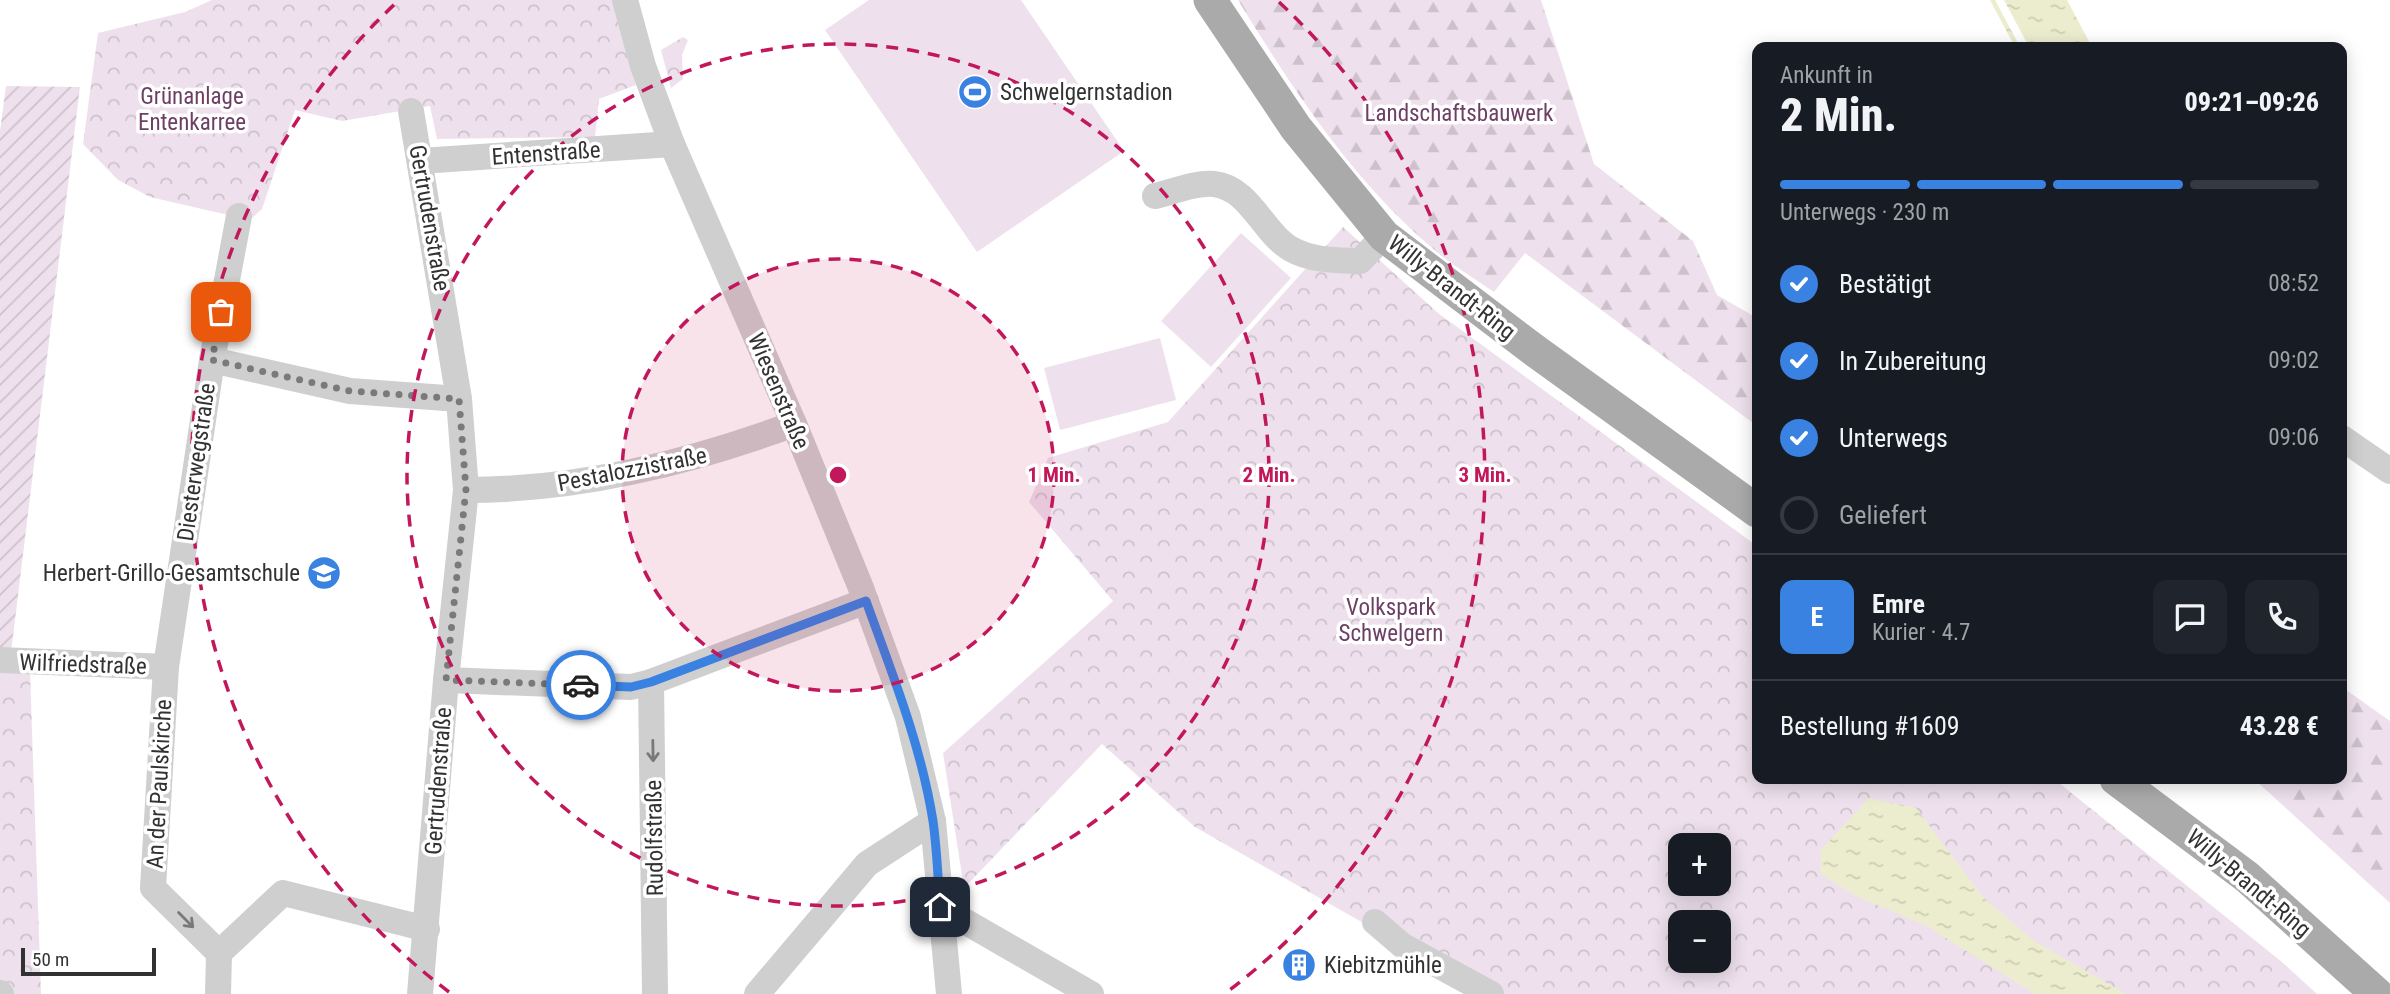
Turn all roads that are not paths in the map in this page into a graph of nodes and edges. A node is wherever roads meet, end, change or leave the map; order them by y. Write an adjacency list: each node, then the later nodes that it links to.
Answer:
1 (625, 0): 4 (street, Wiesenstraße)
2 (1210, 0): 8 (main road, Willy-Brandt-Ring)
3 (411, 111): 5 (street, Gertrudenstraße)
4 (671, 144): 5 (street, Entenstraße); 11 (street, Wiesenstraße)
5 (420, 161): 10 (street, Gertrudenstraße)
6 (1155, 196): 8 (street)
7 (239, 216): 9 (street, Diesterwegstraße)
8 (1384, 236): 15 (main road, Willy-Brandt-Ring)
9 (212, 360): 10 (street); 18 (street, Diesterwegstraße)
10 (459, 399): 14 (street, Gertrudenstraße)
11 (794, 424): 14 (street, Pestalozzistraße); 16 (street, Wiesenstraße)
12 (2347, 441): 13 (street)
13 (2390, 471)
14 (466, 489): 19 (street, Gertrudenstraße)
15 (1752, 507)
16 (866, 601): 20 (street); 22 (street, Wiesenstraße)
17 (0, 660): 18 (street, Wilfriedstraße)
18 (166, 667): 26 (street, An der Paulskirche, one-way to 26)
19 (446, 680): 20 (street); 25 (street, Gertrudenstraße)
20 (651, 682): 29 (street, Rudolfstraße, one-way to 29)
21 (2123, 784): 34 (main road, Willy-Brandt-Ring)
22 (933, 821): 23 (street, Wiesenstraße); 30 (street)
23 (940, 907): 31 (street, Wiesenstraße); 32 (street)
24 (1375, 922): 33 (street)
25 (426, 929): 26 (street); 28 (street, Gertrudenstraße)
26 (219, 953): 27 (street)
27 (218, 994)
28 (420, 994)
29 (655, 994)
30 (757, 994)
31 (949, 994)
32 (1091, 994)
33 (1491, 994)
34 (2377, 994)

